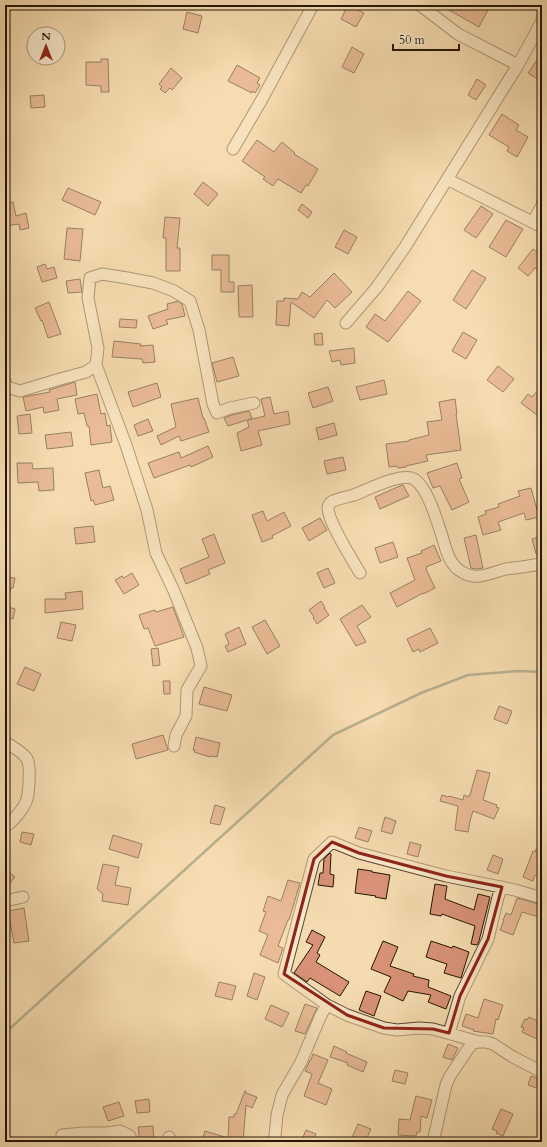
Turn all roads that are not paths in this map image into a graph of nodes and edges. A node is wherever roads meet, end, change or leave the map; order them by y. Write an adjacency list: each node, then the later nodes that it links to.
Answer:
1 (313, 5): 5 (street)
2 (420, 5): 4 (street)
3 (542, 21): 4 (street)
4 (518, 65): 6 (street)
5 (233, 149)
6 (448, 179): 8 (street); 9 (street)
7 (542, 205): 8 (street)
8 (537, 224)
9 (346, 323)
10 (96, 366): 11 (street); 12 (street); 16 (street)
11 (5, 381)
12 (254, 403)
13 (542, 563): 14 (street)
14 (360, 572)
15 (5, 742): 17 (street)
16 (174, 746)
17 (9, 824)
18 (502, 887): 20 (street); 22 (street); 23 (street)
19 (22, 896): 21 (street)
20 (542, 898)
21 (5, 901)
22 (328, 1005): 23 (street); 28 (street)
23 (449, 1033): 24 (street)
24 (479, 1042): 25 (street); 29 (street)
25 (542, 1072)
26 (62, 1135): 27 (street)
27 (132, 1142)
28 (272, 1142)
29 (433, 1142)

